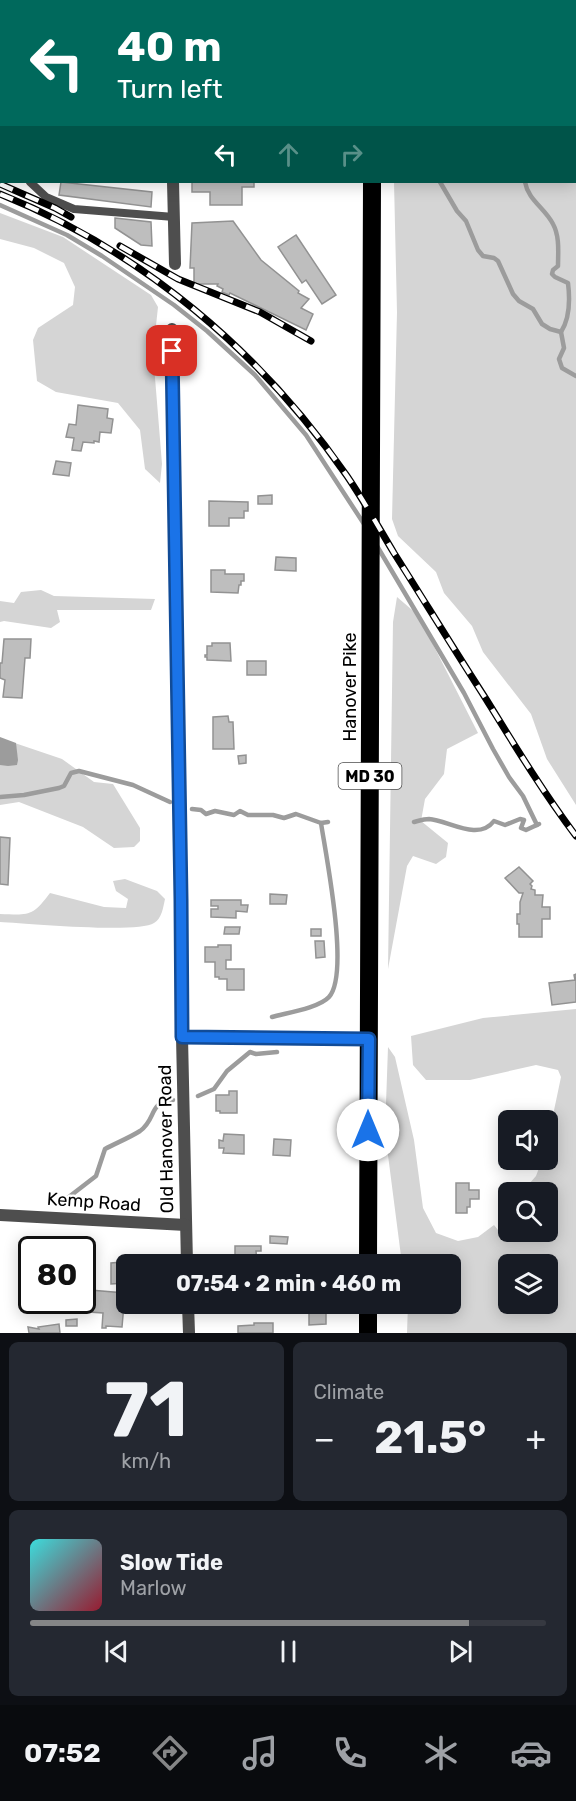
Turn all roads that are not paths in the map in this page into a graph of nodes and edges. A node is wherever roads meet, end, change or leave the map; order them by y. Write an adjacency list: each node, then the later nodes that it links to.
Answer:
1 (31, 183): 4 (lane)
2 (173, 183): 4 (street)
3 (372, 183): 8 (highway, Hanover Pike / MD 30)
4 (174, 217): 5 (street)
5 (175, 264)
6 (172, 329): 7 (street, Old Hanover Road)
7 (182, 1037): 8 (street); 10 (street, Old Hanover Road)
8 (369, 1039): 12 (highway, Hanover Pike / MD 30)
9 (0, 1215): 10 (street, Kemp Road)
10 (186, 1225): 11 (street, Old Hanover Road)
11 (187, 1254)
12 (368, 1254)
13 (188, 1314): 15 (street)
14 (368, 1314): 16 (highway)
15 (189, 1333)
16 (368, 1333)

